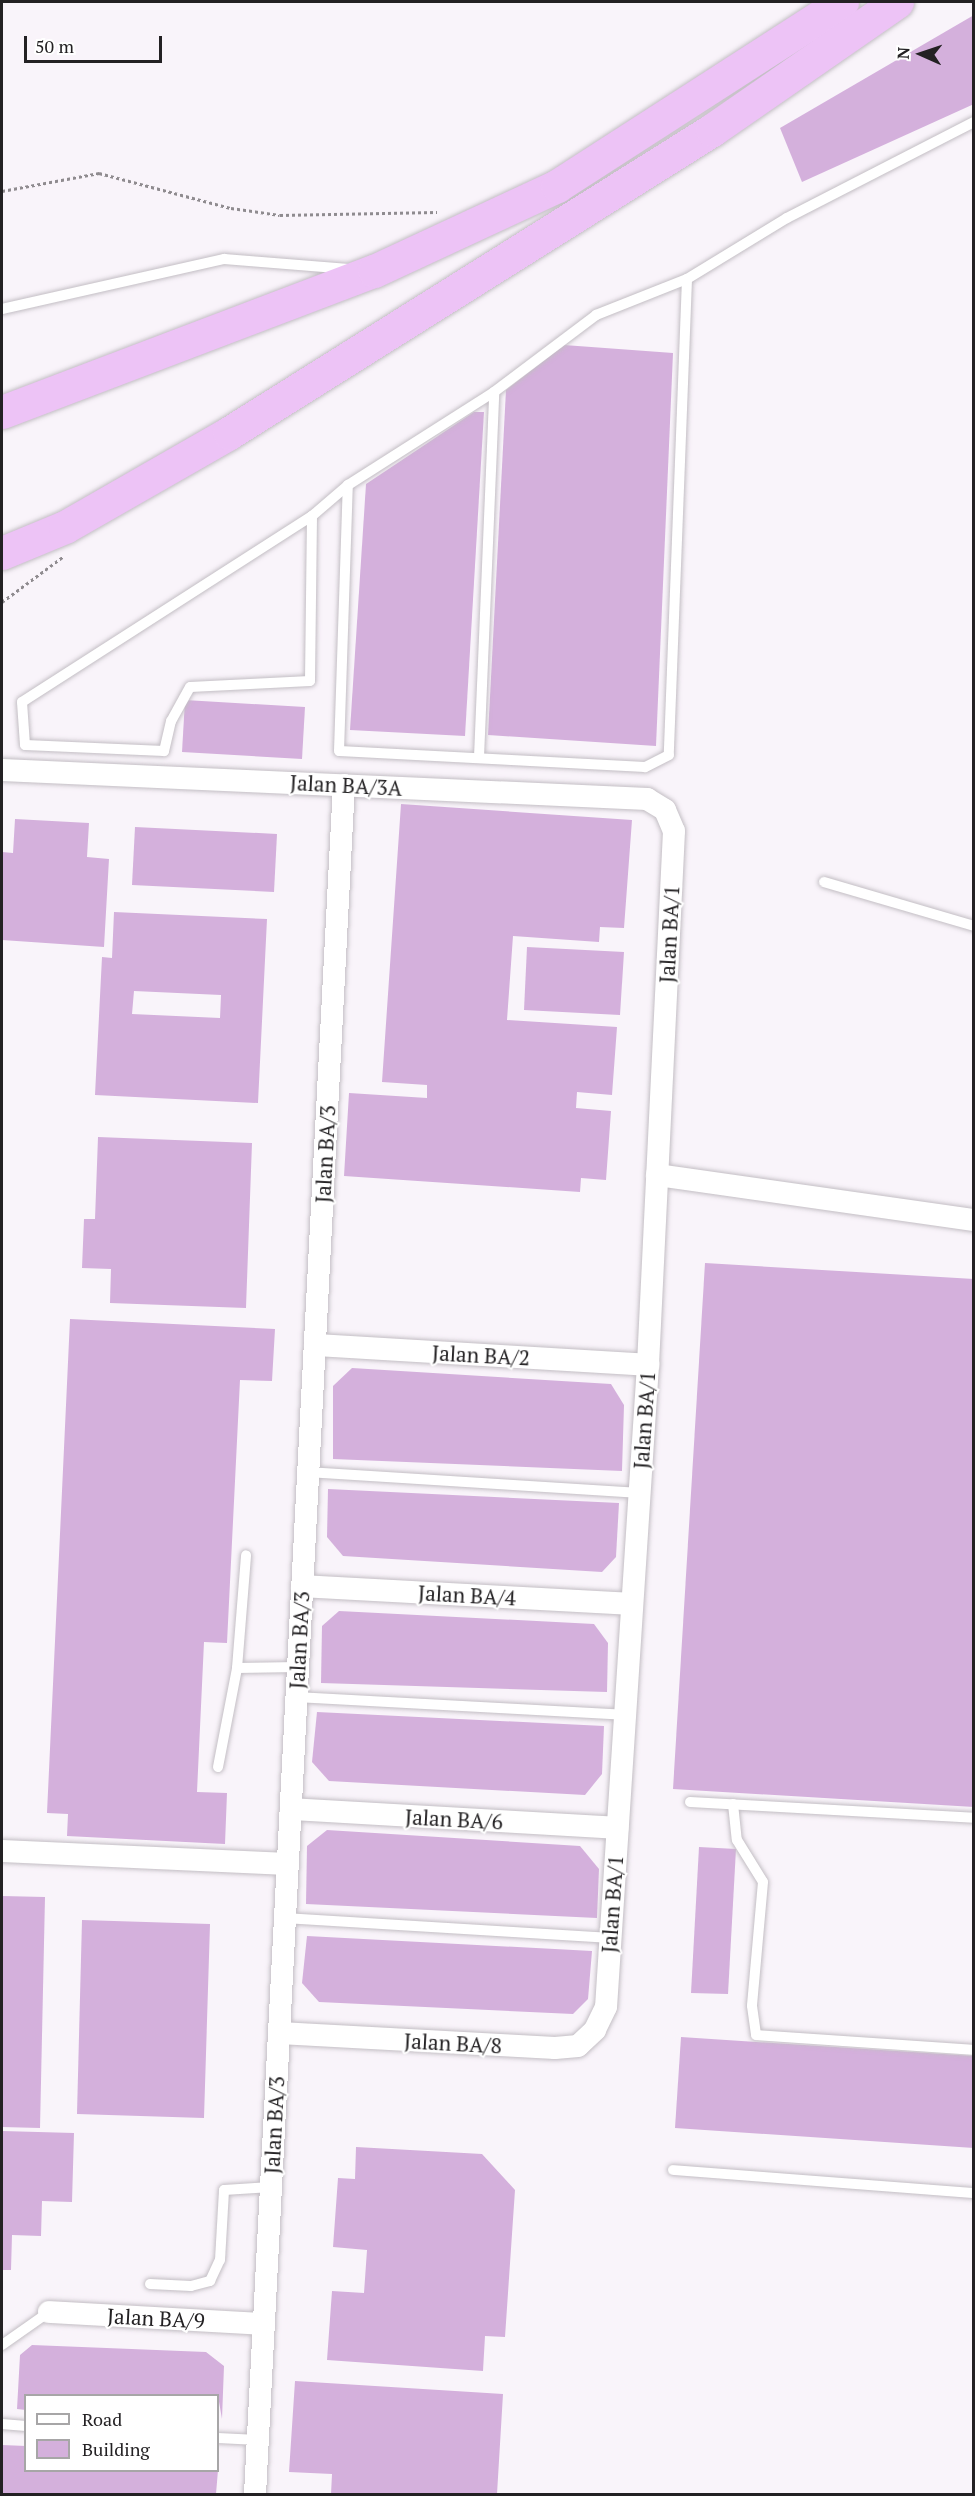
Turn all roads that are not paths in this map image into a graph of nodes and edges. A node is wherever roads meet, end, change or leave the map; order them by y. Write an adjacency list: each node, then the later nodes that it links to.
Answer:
1 (842, 2): 4 (highway)
2 (897, 2): 11 (highway)
3 (974, 122): 5 (lane)
4 (374, 271): 6 (lane); 8 (highway)
5 (687, 279): 7 (lane); 12 (lane)
6 (2, 309)
7 (494, 392): 9 (lane); 12 (lane)
8 (2, 412)
9 (348, 484): 10 (lane); 12 (lane)
10 (312, 516): 10 (lane)
11 (2, 553)
12 (479, 757)
13 (2, 770): 14 (street, Jalan BA/3A)
14 (344, 785): 15 (street, Jalan BA/3A); 20 (street, Jalan BA/3)
15 (674, 831): 18 (street, Jalan BA/1)
16 (824, 882): 17 (lane)
17 (974, 926)
18 (657, 1175): 19 (street); 21 (street, Jalan BA/1)
19 (974, 1220)
20 (315, 1345): 21 (street, Jalan BA/2); 22 (street, Jalan BA/3)
21 (648, 1365): 23 (street, Jalan BA/1)
22 (308, 1472): 23 (lane); 25 (street, Jalan BA/3)
23 (639, 1492): 26 (street, Jalan BA/1)
24 (246, 1556): 28 (lane)
25 (302, 1586): 26 (street, Jalan BA/4); 27 (street, Jalan BA/3)
26 (632, 1604): 30 (street, Jalan BA/1)
27 (298, 1667): 28 (lane); 29 (street, Jalan BA/3)
28 (237, 1668): 31 (lane)
29 (296, 1697): 30 (lane); 34 (street, Jalan BA/3)
30 (624, 1715): 36 (street, Jalan BA/1)
31 (218, 1767)
32 (690, 1802): 33 (lane)
33 (733, 1804): 35 (lane); 43 (lane)
34 (291, 1809): 36 (street, Jalan BA/6); 38 (street, Jalan BA/3)
35 (974, 1818)
36 (617, 1828): 40 (street, Jalan BA/1)
37 (2, 1851): 38 (street)
38 (288, 1864): 39 (street, Jalan BA/3)
39 (285, 1918): 40 (lane); 42 (street, Jalan BA/3)
40 (610, 1938): 41 (street, Jalan BA/1)
41 (606, 2007): 42 (street, Jalan BA/8)
42 (279, 2033): 45 (street, Jalan BA/3)
43 (974, 2050)
44 (673, 2170): 46 (lane)
45 (271, 2187): 47 (lane); 49 (street, Jalan BA/3)
46 (974, 2193)
47 (150, 2284)
48 (49, 2312): 49 (street, Jalan BA/9); 50 (lane)
49 (264, 2324): 54 (street, Jalan BA/3)
50 (2, 2345)
51 (2, 2424): 52 (lane)
52 (24, 2426)
53 (219, 2438): 54 (lane)
54 (258, 2440): 55 (street, Jalan BA/3)
55 (255, 2494)

